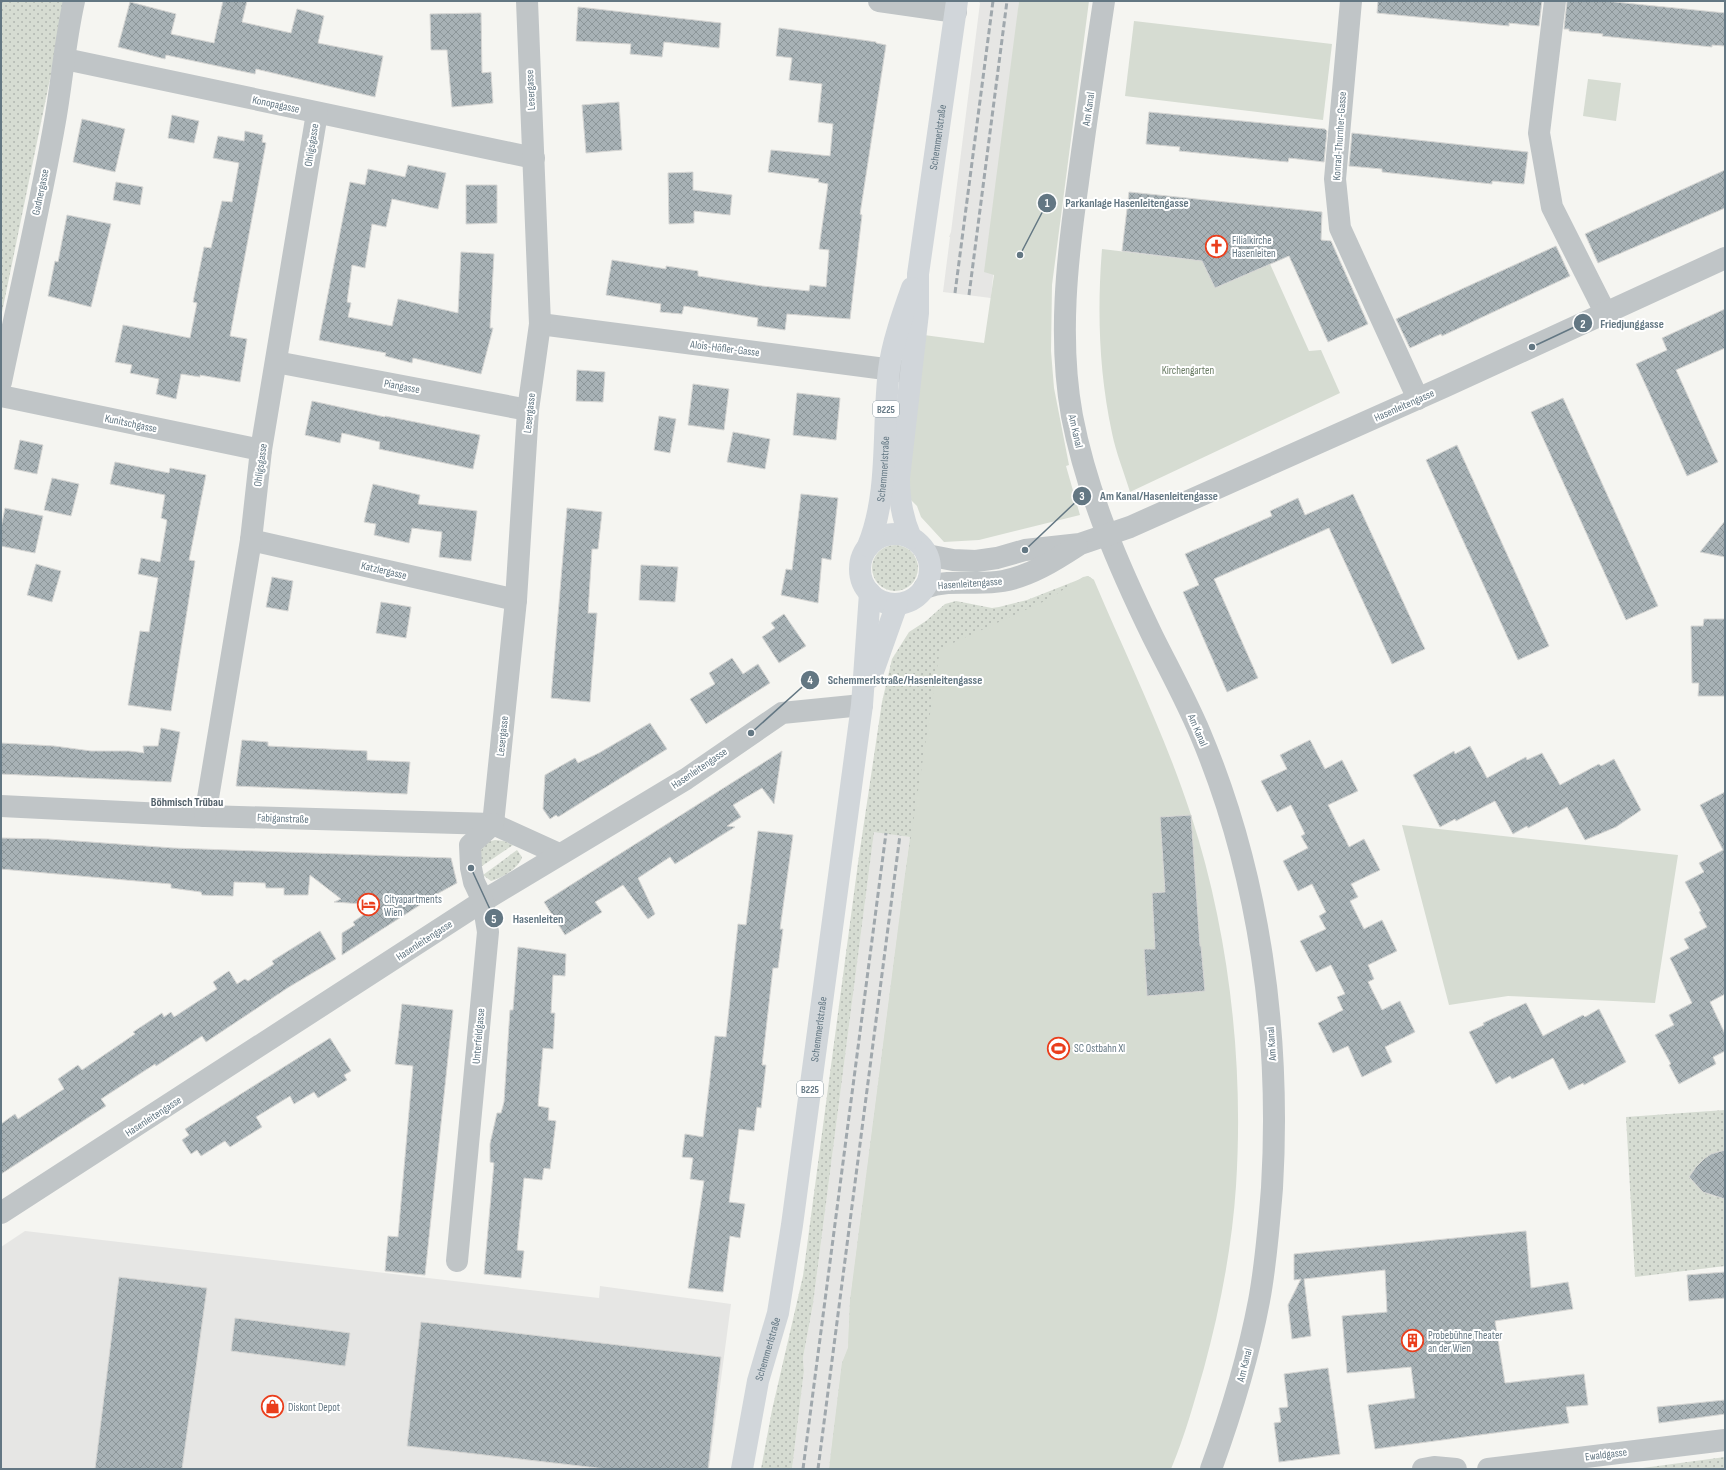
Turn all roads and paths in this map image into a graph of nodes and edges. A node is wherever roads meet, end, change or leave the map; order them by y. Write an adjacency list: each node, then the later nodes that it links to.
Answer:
1 (74, 1): 8 (street, Gadnergasse)
2 (527, 1): 10 (street, Lesergasse)
3 (879, 1): 7 (street)
4 (1104, 1): 23 (street, Am Kanal)
5 (1351, 1): 20 (street, Konrad-Thurnher-Gasse)
6 (1555, 1): 13 (street)
7 (957, 7): 12 (main road, Schemmerlstraße / B225)
8 (65, 59): 9 (street, Konopagasse); 18 (street, Gadnergasse)
9 (317, 113): 10 (street, Konopagasse); 15 (street, Ohligsgasse)
10 (534, 158): 14 (street, Lesergasse)
11 (1725, 258): 13 (street, Hasenleitengasse)
12 (918, 274): 16 (main road, Schemmerlstraße / B225); 17 (main road, Schemmerlstraße / B225)
13 (1605, 312): 20 (street, Hasenleitengasse)
14 (540, 324): 16 (street, Alois-Höfler-Gasse); 21 (street, Lesergasse)
15 (276, 362): 21 (street, Piangasse); 22 (street, Ohligsgasse)
16 (889, 369): 17 (street, Alois-Höfler-Gasse); 27 (main road, Schemmerlstraße / B225)
17 (910, 372): 24 (main road, Schemmerlstraße / B225)
18 (1, 382)
19 (1, 396): 22 (street, Kunitschgasse)
20 (1418, 399): 23 (street, Hasenleitengasse)
21 (528, 410): 31 (street, Lesergasse)
22 (261, 450): 25 (street, Ohligsgasse)
23 (1107, 536): 26 (street, Hasenleitengasse); 43 (street, Am Kanal)
24 (911, 538): 27 (main road); 28 (main road, B225)
25 (251, 540): 31 (street, Katzlergasse); 35 (street, Ohligsgasse)
26 (1080, 544): 28 (street, Hasenleitengasse); 29 (street, Hasenleitengasse)
27 (868, 546): 30 (main road, B225)
28 (926, 555): 29 (main road)
29 (924, 588): 32 (main road)
30 (870, 593): 32 (main road); 33 (main road, Schemmerlstraße / B225)
31 (516, 600): 36 (street, Lesergasse)
32 (897, 604): 33 (main road, Schemmerlstraße / B225)
33 (862, 705): 37 (street, Hasenleitengasse); 42 (main road, Schemmerlstraße / B225)
34 (1, 806): 35 (street, Fabiganstraße)
35 (205, 816): 36 (street, Fabiganstraße)
36 (493, 824): 37 (street, Fabiganstraße); 38 (street, Unterfeldgasse)
37 (559, 854): 38 (street, Hasenleitengasse)
38 (483, 901): 39 (street, Hasenleitengasse); 40 (street, Unterfeldgasse)
39 (1, 1213)
40 (457, 1261)
41 (1725, 1440): 46 (street, Ewaldgasse)
42 (742, 1469)
43 (1211, 1469)
44 (1423, 1469): 45 (street)
45 (1456, 1469)
46 (1488, 1469)

